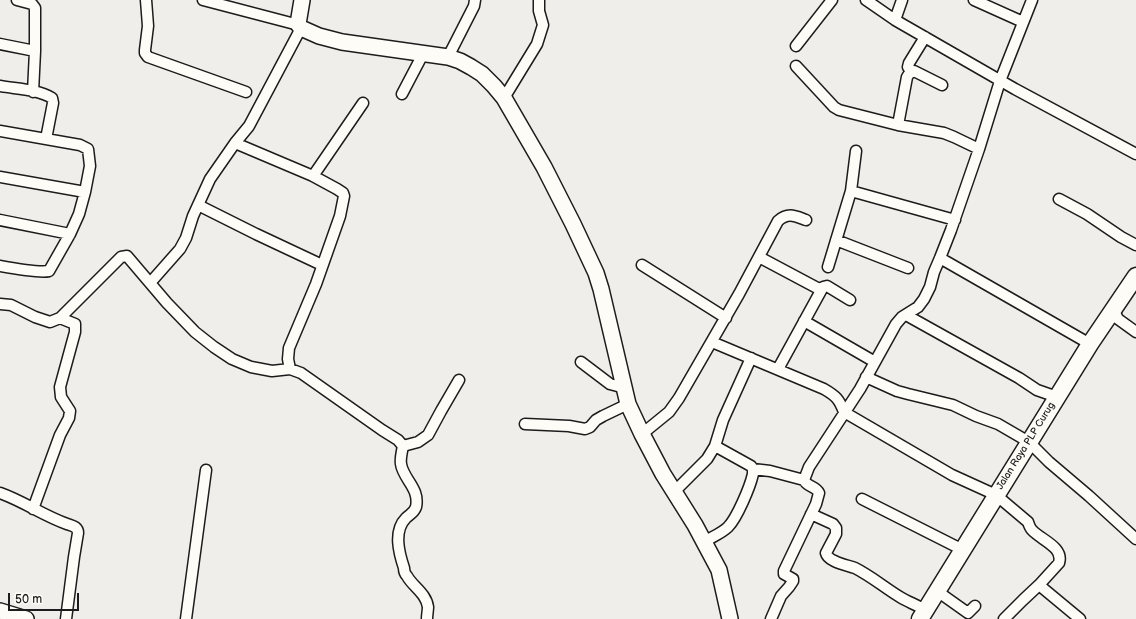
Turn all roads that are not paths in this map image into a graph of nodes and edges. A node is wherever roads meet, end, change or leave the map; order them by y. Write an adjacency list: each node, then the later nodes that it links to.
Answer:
1 (17, 0): 19 (street)
2 (146, 0): 28 (street)
3 (202, 0): 12 (street)
4 (302, 0): 15 (street)
5 (475, 0): 21 (street)
6 (539, 0): 30 (street)
7 (832, 0): 18 (street)
8 (866, 0): 13 (street)
9 (902, 0): 13 (street)
10 (974, 0): 14 (street)
11 (1032, 0): 14 (street)
12 (218, 2): 15 (street)
13 (895, 20): 16 (street)
14 (1023, 22): 24 (street)
15 (300, 26): 20 (street); 35 (street)
16 (925, 37): 23 (street); 24 (street)
17 (0, 44): 19 (street)
18 (796, 46)
19 (35, 51): 27 (street)
20 (423, 54): 21 (street); 29 (street)
21 (448, 57): 30 (street)
22 (796, 66): 32 (street)
23 (911, 70): 25 (street); 32 (street)
24 (1000, 81): 36 (street); 38 (street)
25 (942, 85)
26 (0, 86): 27 (street)
27 (33, 92): 34 (street)
28 (246, 92)
29 (402, 94)
30 (504, 98): 78 (street)
31 (363, 103): 39 (street)
32 (898, 125): 36 (street)
33 (0, 131): 34 (street)
34 (46, 139): 42 (street)
35 (235, 143): 39 (street); 44 (street)
36 (979, 149): 47 (street)
37 (856, 151): 41 (street)
38 (1136, 154)
39 (313, 176): 53 (street)
40 (0, 177): 42 (street)
41 (851, 191): 47 (street); 49 (street)
42 (85, 192): 48 (street)
43 (1059, 199): 50 (street)
44 (198, 205): 53 (street); 59 (street)
45 (0, 220): 48 (street)
46 (806, 220): 51 (street)
47 (955, 220): 52 (street)
48 (70, 234): 55 (street)
49 (836, 240): 56 (street); 57 (street)
50 (1136, 245)
51 (759, 257): 60 (street); 66 (street)
52 (940, 258): 64 (street); 70 (street)
53 (322, 265): 74 (street)
54 (642, 265): 66 (street)
55 (2, 267)
56 (828, 267)
57 (908, 268)
58 (1135, 278): 63 (main road, Jalan Raya PLP Curug)
59 (150, 283): 65 (street); 74 (street)
60 (821, 290): 61 (street); 67 (street)
61 (850, 300)
62 (0, 304): 65 (street)
63 (1113, 310): 68 (street); 70 (main road, Jalan Raya PLP Curug)
64 (906, 315): 73 (street); 79 (street)
65 (60, 318): 94 (street)
66 (726, 318): 69 (street)
67 (804, 321): 73 (street); 75 (street)
68 (1136, 332)
69 (712, 342): 71 (street); 83 (street)
70 (1090, 344): 79 (main road, Jalan Raya PLP Curug)
71 (752, 358): 75 (street); 86 (street)
72 (581, 362): 78 (street)
73 (875, 362): 76 (street)
74 (290, 369): 85 (street)
75 (778, 369): 81 (street)
76 (866, 377): 81 (street); 84 (street)
77 (459, 380): 85 (street)
78 (624, 388): 80 (street)
79 (1057, 397): 84 (main road, Jalan Raya PLP Curug)
80 (628, 404): 82 (street); 83 (street)
81 (844, 412): 89 (street); 92 (street)
82 (525, 424)
83 (642, 434): 90 (street)
84 (1028, 442): 92 (main road, Jalan Raya PLP Curug); 96 (street)
85 (403, 446): 107 (street)
86 (715, 446): 87 (street); 90 (street)
87 (753, 469): 89 (street); 97 (street)
88 (206, 470): 106 (street)
89 (804, 480): 95 (street)
90 (674, 492): 97 (street)
91 (0, 493): 94 (street)
92 (996, 495): 98 (main road, Jalan Raya PLP Curug); 99 (street)
93 (862, 500): 98 (street)
94 (33, 509): 105 (street)
95 (811, 514): 103 (street); 109 (street)
96 (1136, 539)
97 (704, 542): 108 (street)
98 (963, 550): 100 (main road, Jalan Raya PLP Curug)
99 (1039, 585): 110 (street); 111 (street)
100 (937, 591): 101 (street); 103 (main road, Jalan Raya PLP Curug)
101 (975, 606)
102 (0, 611): 104 (street)
103 (922, 614)
104 (26, 619)
105 (66, 619)
106 (186, 619)
107 (426, 619)
108 (730, 619)
109 (770, 619)
110 (1004, 619)
111 (1080, 619)

